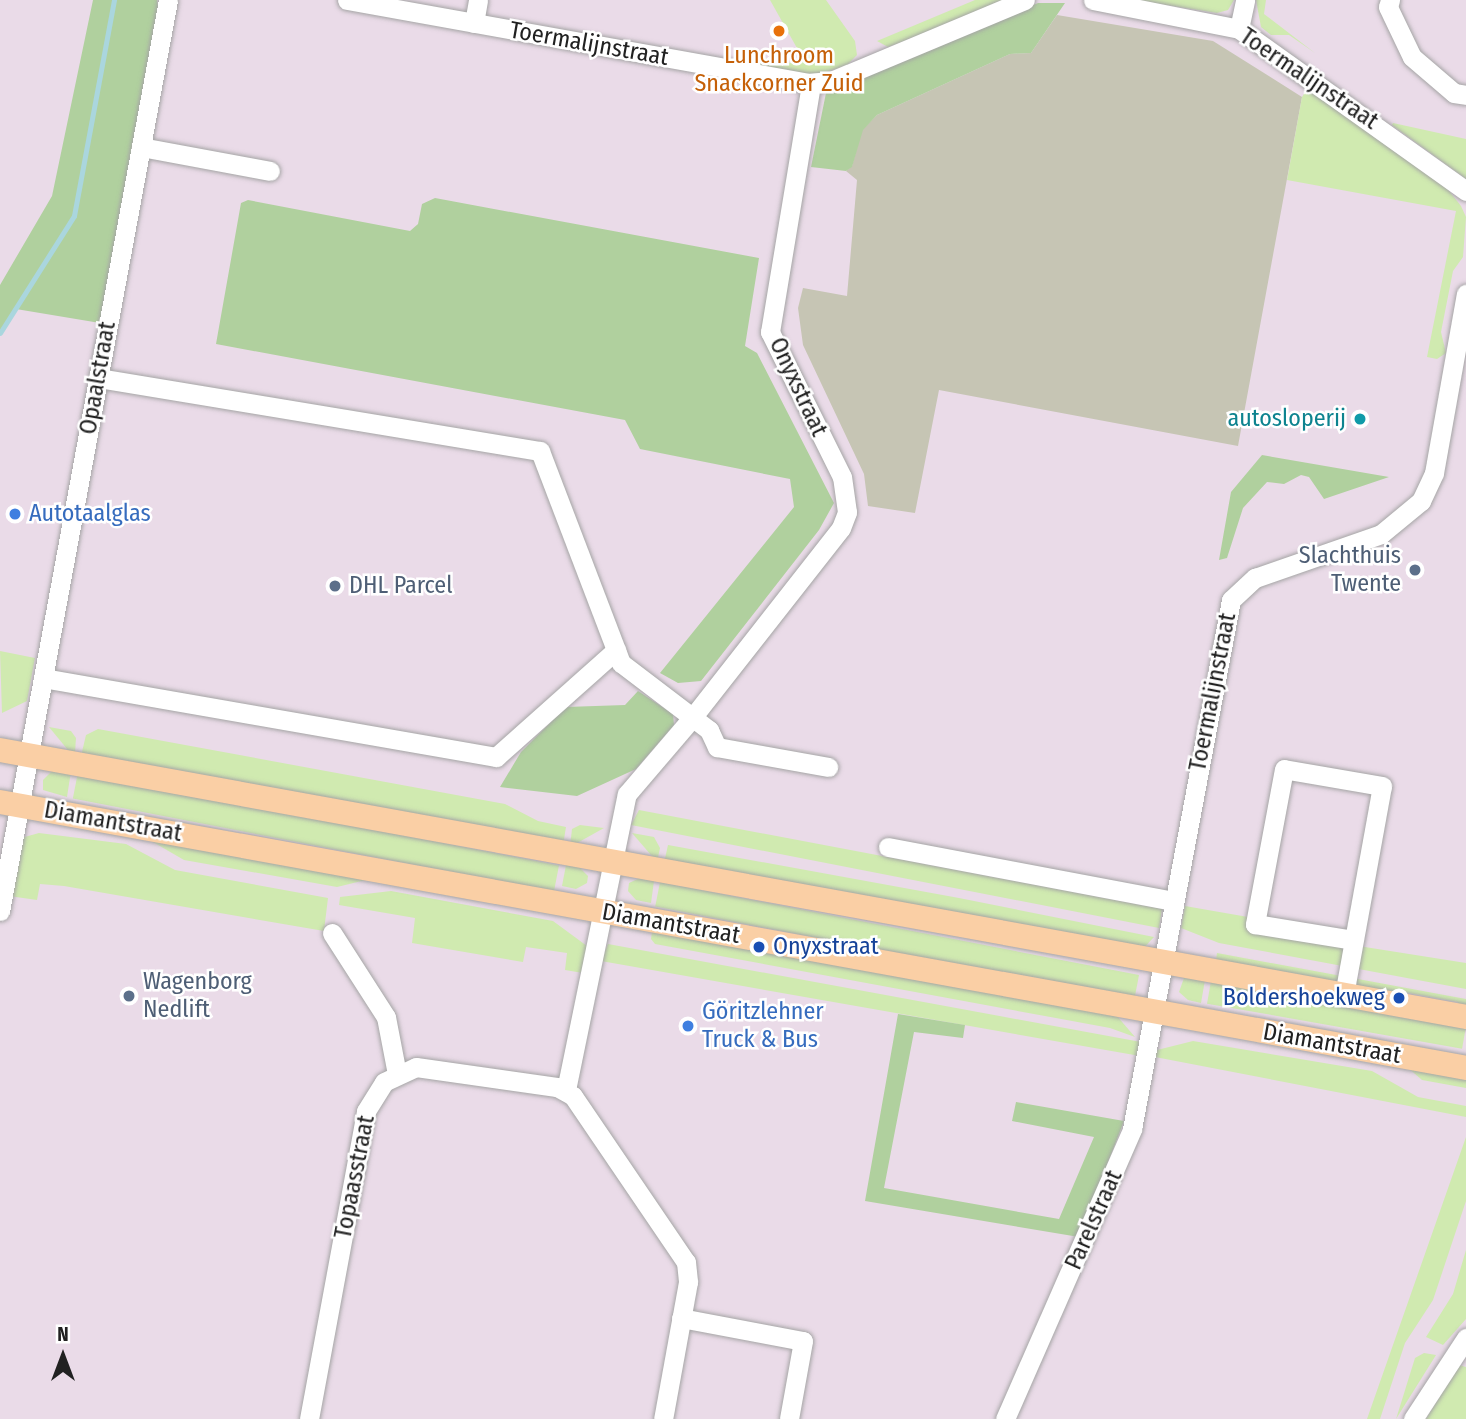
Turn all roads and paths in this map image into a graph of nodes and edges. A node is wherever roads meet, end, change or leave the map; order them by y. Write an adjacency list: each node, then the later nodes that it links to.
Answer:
1 (168, 0): 12 (street, Opaalstraat)
2 (347, 0): 8 (street, Toermalijnstraat)
3 (478, 0): 8 (street)
4 (1025, 0): 10 (street, Toermalijnstraat)
5 (1093, 0): 9 (street, Toermalijnstraat)
6 (1245, 0): 9 (street)
7 (1390, 0): 11 (street)
8 (474, 23): 10 (street, Toermalijnstraat)
9 (1239, 29): 14 (street, Toermalijnstraat)
10 (811, 83): 20 (street, Onyxstraat)
11 (1466, 95)
12 (141, 147): 13 (street); 17 (street, Opaalstraat)
13 (270, 171)
14 (1466, 191)
15 (1466, 294): 16 (street, Toermalijnstraat)
16 (1461, 360): 27 (street, Toermalijnstraat)
17 (98, 378): 18 (street); 19 (street, Opaalstraat)
18 (616, 650): 19 (street); 20 (street)
19 (43, 678): 22 (street, Opaalstraat)
20 (692, 718): 23 (street); 26 (street, Onyxstraat)
21 (0, 750): 22 (main road, Diamantstraat)
22 (29, 755): 24 (street, Opaalstraat); 26 (main road, Diamantstraat)
23 (828, 767)
24 (10, 803): 28 (street, Opaalstraat); 29 (main road, Diamantstraat)
25 (888, 847): 27 (street)
26 (612, 862): 29 (street, Onyxstraat); 32 (main road, Diamantstraat)
27 (1174, 901): 32 (street, Toermalijnstraat)
28 (0, 911)
29 (604, 912): 34 (main road, Diamantstraat); 38 (street)
30 (332, 933): 37 (street)
31 (1353, 940): 31 (street); 33 (street)
32 (1163, 962): 33 (main road, Diamantstraat); 34 (street, Parelstraat)
33 (1344, 995): 35 (main road, Diamantstraat)
34 (1155, 1013): 36 (main road, Diamantstraat); 44 (street, Parelstraat)
35 (1466, 1017)
36 (1466, 1068)
37 (397, 1074): 38 (street); 41 (street, Topaasstraat)
38 (566, 1090): 39 (street)
39 (681, 1318): 42 (street); 43 (street)
40 (1466, 1338): 45 (street)
41 (309, 1419)
42 (663, 1419)
43 (789, 1419)
44 (1005, 1419)
45 (1413, 1419)

